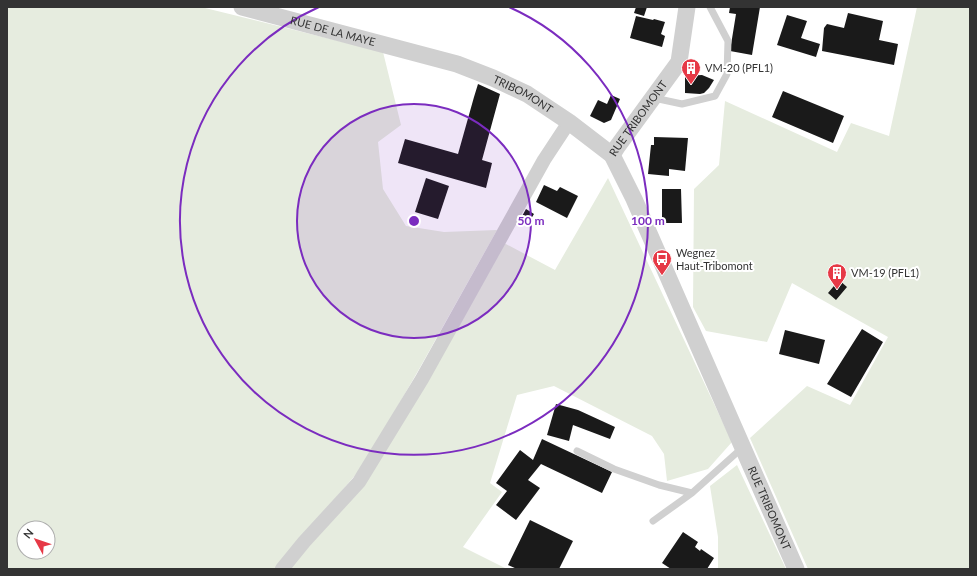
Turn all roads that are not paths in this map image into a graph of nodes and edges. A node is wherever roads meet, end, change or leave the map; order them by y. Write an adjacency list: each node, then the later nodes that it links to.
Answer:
1 (242, 7): 4 (street, RUE DE LA MAYE)
2 (687, 7): 5 (street, RUE TRIBOMONT)
3 (710, 7): 5 (lane)
4 (423, 55): 6 (street, TRIBOMONT)
5 (653, 98): 7 (street, RUE TRIBOMONT)
6 (569, 122): 7 (street, TRIBOMONT); 12 (street)
7 (612, 155): 8 (street, RUE TRIBOMONT)
8 (743, 447): 10 (lane); 13 (street, RUE TRIBOMONT)
9 (577, 451): 10 (lane)
10 (692, 493): 11 (lane)
11 (653, 521)
12 (282, 569)
13 (796, 569)

